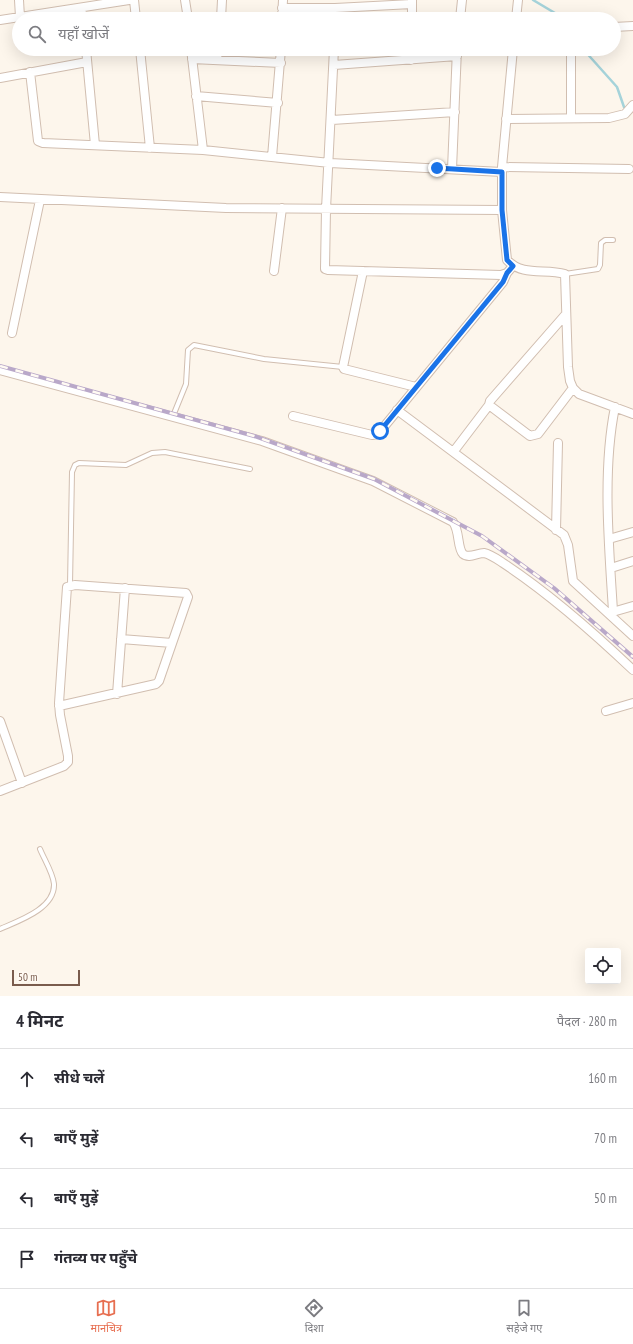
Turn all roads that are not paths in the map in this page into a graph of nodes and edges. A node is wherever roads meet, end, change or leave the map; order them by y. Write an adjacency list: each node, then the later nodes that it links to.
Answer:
1 (18, 0): 13 (street)
2 (129, 0): 8 (street)
3 (134, 0): 16 (street)
4 (185, 0): 17 (street)
5 (222, 0): 18 (street)
6 (462, 0): 20 (street)
7 (518, 0): 21 (street)
8 (114, 1): 11 (street)
9 (412, 2): 12 (street)
10 (283, 4): 12 (street)
11 (81, 8): 14 (street); 15 (street)
12 (335, 8): 19 (street)
13 (19, 12)
14 (54, 12)
15 (82, 12)
16 (135, 12)
17 (187, 12)
18 (221, 12)
19 (335, 12)
20 (461, 12)
21 (517, 12)
22 (12, 18): 23 (street)
23 (0, 20)
24 (621, 26): 25 (street)
25 (633, 26)
26 (87, 56): 40 (street)
27 (141, 56): 53 (street)
28 (192, 56): 37 (street)
29 (217, 56): 38 (street)
30 (281, 56): 41 (street)
31 (334, 56): 42 (street)
32 (411, 56): 39 (street)
33 (437, 56): 39 (street)
34 (457, 56): 48 (street)
35 (512, 56): 50 (street)
36 (571, 56): 49 (street)
37 (192, 59): 38 (street); 45 (street)
38 (217, 60): 41 (street)
39 (411, 60): 42 (street)
40 (88, 62): 43 (street); 52 (street)
41 (281, 63): 46 (street)
42 (334, 65): 51 (street)
43 (30, 72): 44 (street); 52 (street)
44 (0, 78)
45 (196, 96): 46 (street); 54 (street)
46 (278, 103): 55 (street)
47 (633, 105): 49 (street)
48 (455, 112): 51 (street); 57 (street)
49 (571, 118): 50 (street)
50 (506, 119): 58 (street)
51 (332, 120): 56 (street)
52 (95, 145): 53 (street)
53 (150, 148): 54 (street)
54 (203, 150): 55 (street)
55 (272, 157): 56 (street)
56 (330, 163): 57 (street); 63 (street)
57 (452, 169): 58 (street)
58 (502, 169): 59 (street); 64 (street)
59 (629, 169)
60 (0, 197): 61 (street)
61 (40, 200): 62 (street); 72 (street)
62 (282, 208): 63 (street); 67 (street)
63 (326, 209): 64 (street); 68 (street)
64 (502, 210): 66 (street)
65 (613, 240): 70 (lane)
66 (513, 266): 69 (street); 70 (street)
67 (274, 271)
68 (363, 271): 69 (street); 73 (street)
69 (507, 273): 75 (street)
70 (565, 274): 71 (street)
71 (566, 314): 76 (street); 77 (street)
72 (12, 333)
73 (343, 367): 75 (street); 81 (lane)
74 (0, 370): 81 (street)
75 (416, 387): 79 (street)
76 (573, 388): 77 (street); 78 (street)
77 (489, 405): 84 (street)
78 (615, 407): 80 (street); 88 (street)
79 (397, 410): 82 (street); 84 (street)
80 (633, 414)
81 (173, 416): 98 (street)
82 (293, 416)
83 (558, 443): 86 (street)
84 (454, 451): 86 (street)
85 (250, 469): 91 (lane)
86 (556, 530): 94 (street)
87 (633, 532): 88 (street)
88 (610, 539): 90 (street)
89 (633, 561): 90 (street)
90 (611, 568): 94 (street)
91 (70, 585): 92 (street); 101 (street)
92 (125, 588): 96 (street); 97 (street)
93 (633, 606): 94 (street)
94 (611, 612): 95 (street)
95 (633, 636)
96 (121, 639): 97 (street); 99 (street)
97 (172, 643): 99 (street)
98 (633, 670)
99 (117, 694): 101 (street)
100 (633, 702): 102 (street)
101 (59, 706): 104 (street)
102 (606, 711)
103 (0, 724): 104 (street)
104 (22, 782): 105 (street)
105 (0, 791)
106 (40, 849): 107 (lane)
107 (0, 929)

